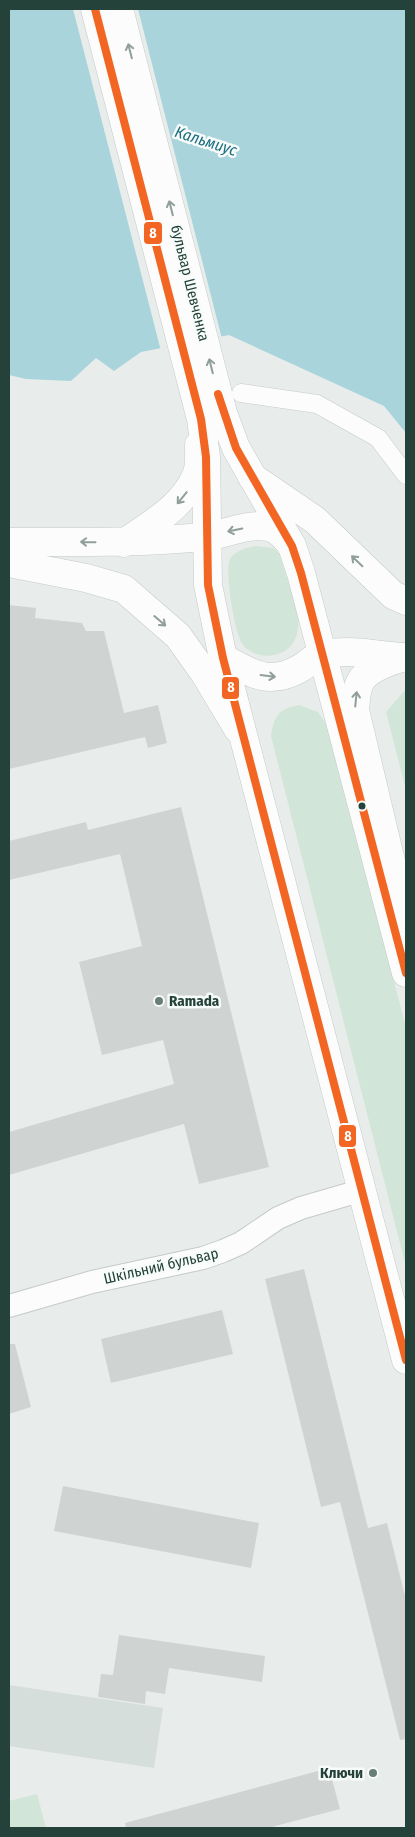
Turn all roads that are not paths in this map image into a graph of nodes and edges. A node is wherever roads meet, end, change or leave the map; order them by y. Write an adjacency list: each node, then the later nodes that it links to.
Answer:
1 (95, 9): 3 (main road, бульвар Шевченка)
2 (119, 9): 3 (main road, бульвар Шевченка, one-way to 2)
3 (222, 408): 4 (street); 5 (main road, бульвар Шевченка); 6 (main road, бульвар Шевченка); 8 (main road, one-way to 8)
4 (406, 476)
5 (252, 477): 9 (main road, бульвар Шевченка); 11 (main road, one-way to 5)
6 (207, 537): 8 (main road); 9 (main road, бульвар Шевченка, one-way to 6); 13 (main road, бульвар Шевченка)
7 (9, 542): 8 (main road, one-way to 7)
8 (124, 543)
9 (292, 546): 12 (main road, бульвар Шевченка)
10 (9, 563): 15 (main road, one-way to 15)
11 (399, 598)
12 (323, 654): 13 (main road, one-way to 12); 14 (main road); 16 (main road, бульвар Шевченка)
13 (223, 658): 15 (main road, бульвар Шевченка)
14 (406, 658): 16 (main road, one-way to 14)
15 (244, 738): 17 (main road, бульвар Шевченка)
16 (404, 962)
17 (362, 1190): 18 (street, Шкільний бульвар); 19 (main road, бульвар Шевченка)
18 (9, 1306)
19 (406, 1360)

